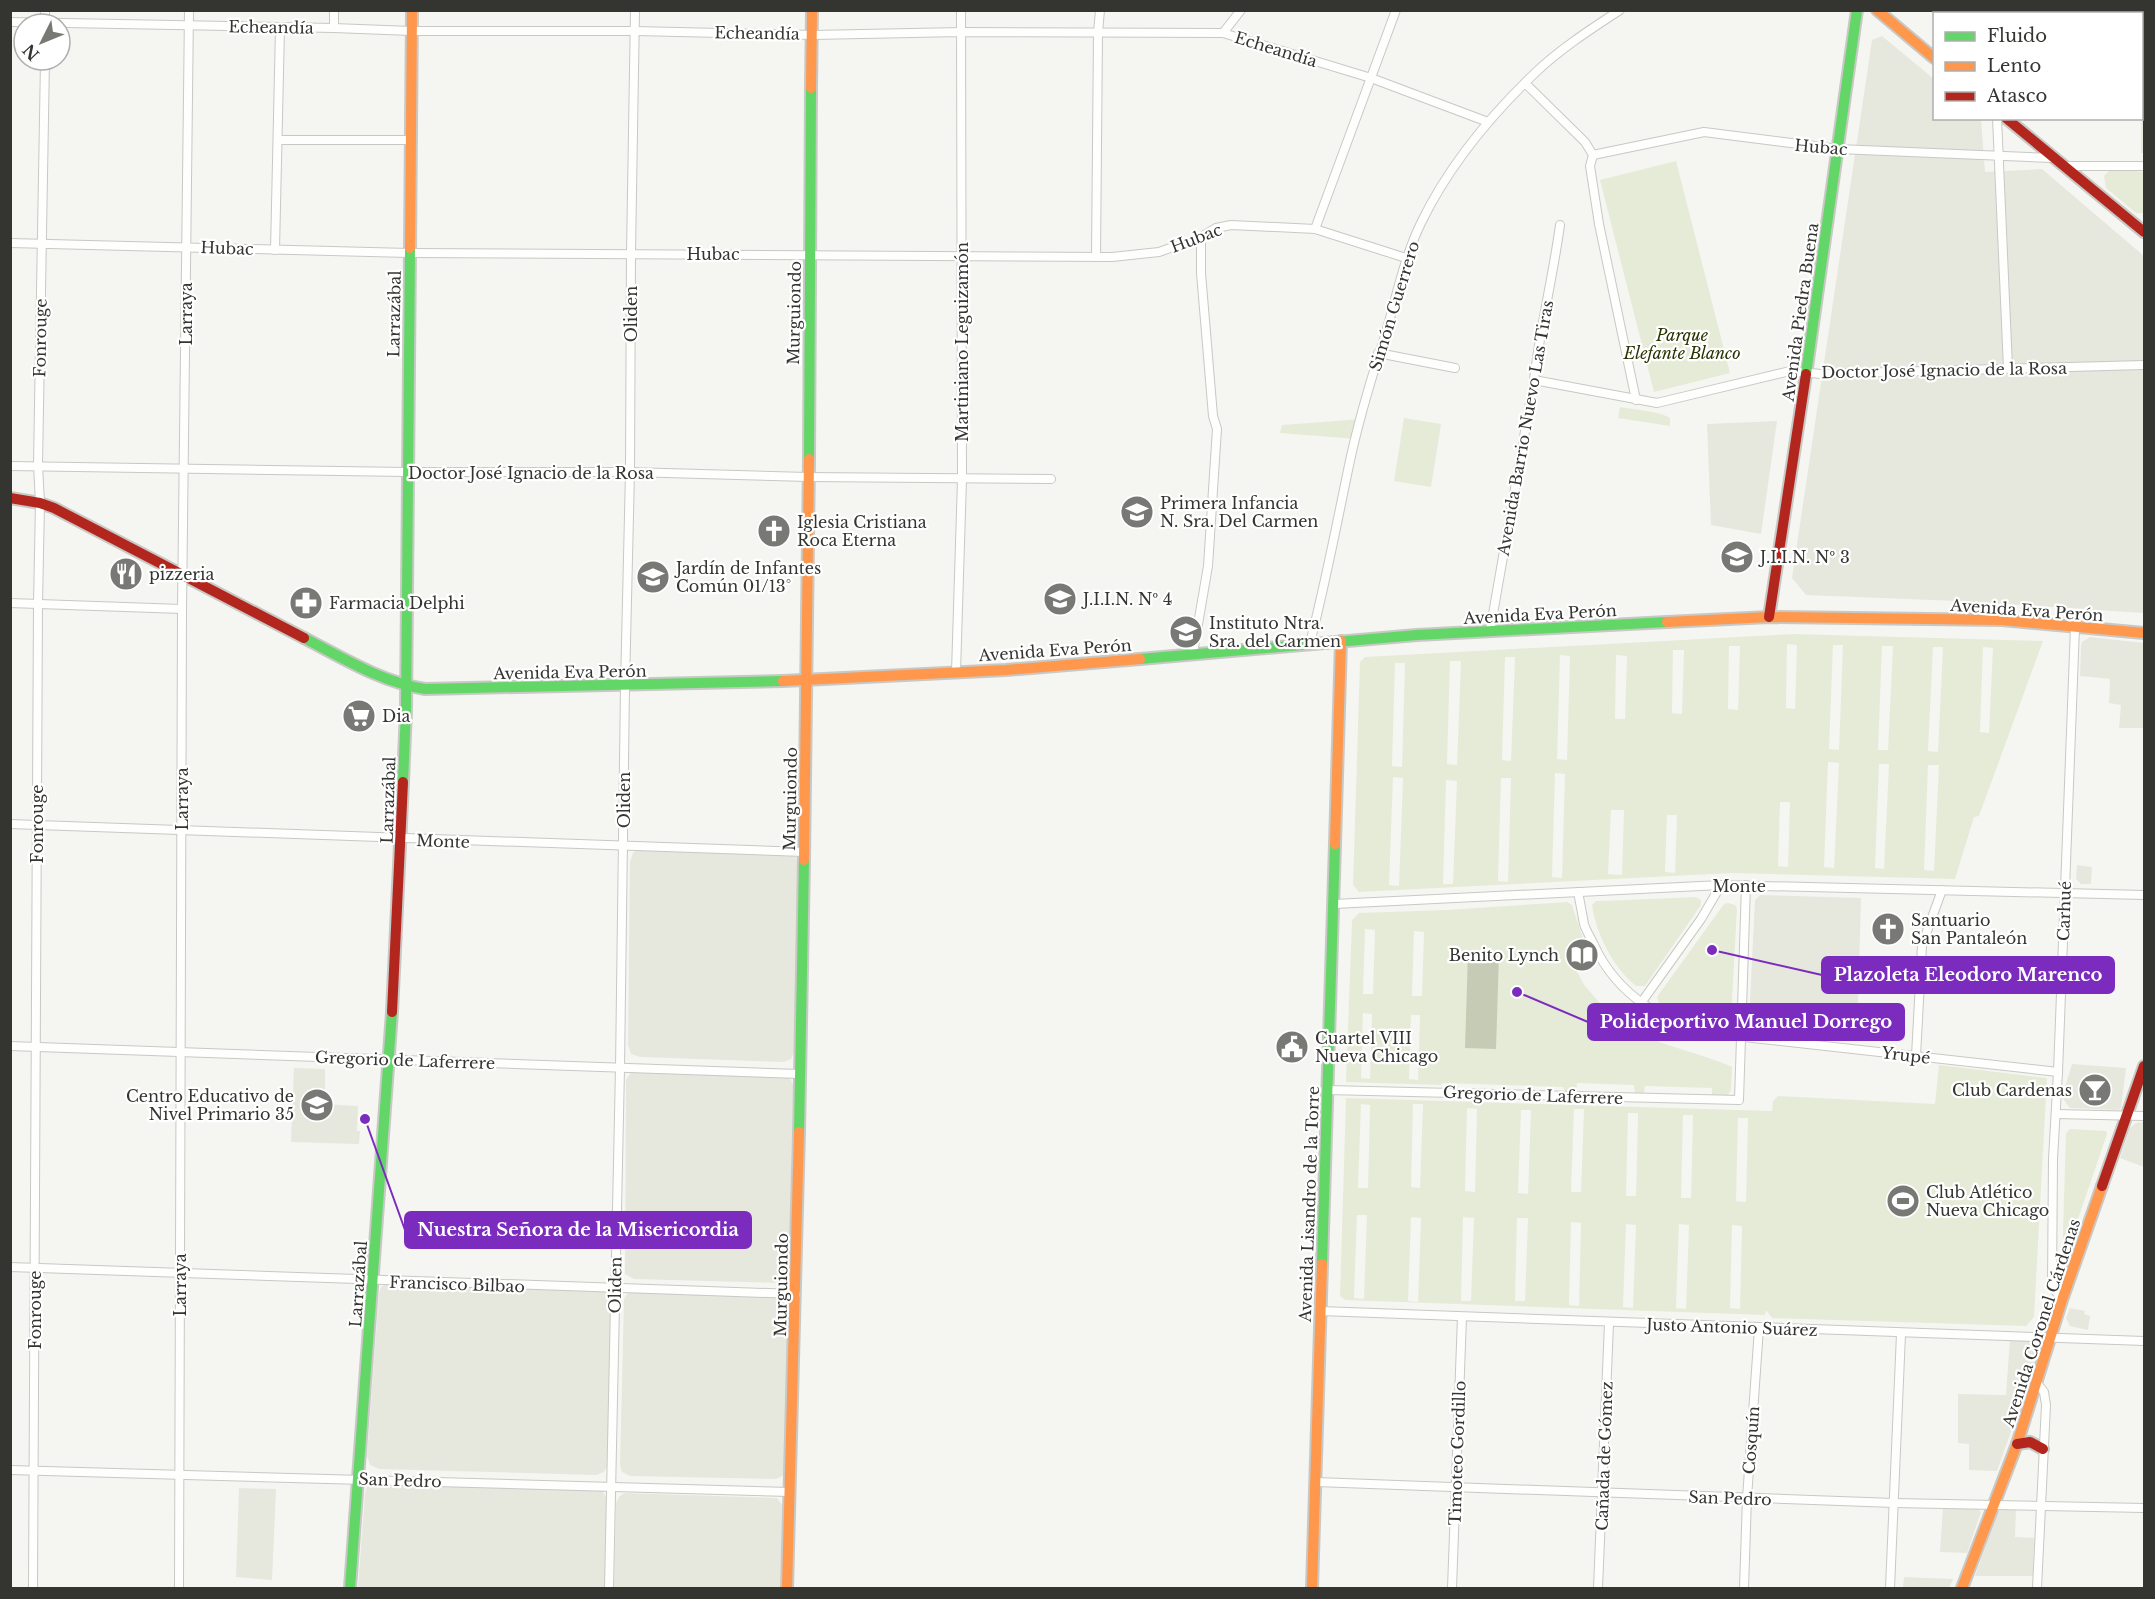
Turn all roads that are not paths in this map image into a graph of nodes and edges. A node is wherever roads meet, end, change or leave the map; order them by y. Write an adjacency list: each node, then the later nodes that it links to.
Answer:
1 (189, 10): 14 (street, Larraya)
2 (334, 10): 16 (street)
3 (412, 10): 18 (street, Larrazábal)
4 (635, 10): 17 (street, Oliden)
5 (812, 10): 22 (street, Murguiondo)
6 (961, 10): 19 (street, Martiniano Leguizamón)
7 (1100, 10): 20 (street)
8 (1241, 10): 21 (street)
9 (1396, 10): 25 (street)
10 (1620, 10): 26 (street, Simón Guerrero)
11 (1857, 10): 32 (street, Avenida Piedra Buena)
12 (1877, 10): 23 (street)
13 (72, 24): 14 (street, Echeandía)
14 (189, 26): 15 (street, Echeandía); 44 (street, Larraya)
15 (280, 28): 16 (street, Echeandía); 30 (street)
16 (334, 28): 18 (street, Echeandía)
17 (635, 30): 18 (street, Echeandía); 22 (street, Echeandía); 47 (street, Oliden)
18 (411, 32): 31 (street, Larrazábal)
19 (961, 32): 20 (street, Echeandía); 22 (street, Echeandía); 49 (street, Martiniano Leguizamón)
20 (1098, 33): 21 (street, Echeandía); 50 (street)
21 (1223, 33): 25 (street, Echeandía)
22 (813, 35): 48 (street, Murguiondo)
23 (1933, 56)
24 (45, 72): 43 (street, Fonrouge)
25 (1371, 78): 29 (street, Echeandía); 39 (street)
26 (1525, 83): 29 (street, Simón Guerrero); 33 (street)
27 (1997, 120): 34 (street)
28 (2008, 120): 35 (street)
29 (1488, 122): 51 (street, Simón Guerrero)
30 (278, 140): 31 (street); 45 (street)
31 (410, 140): 46 (street, Larrazábal)
32 (1838, 149): 33 (street, Hubac); 34 (street, Hubac); 56 (street, Avenida Piedra Buena)
33 (1593, 155): 58 (street)
34 (1998, 156): 35 (street, Hubac); 55 (street)
35 (2052, 158): 36 (street)
36 (2063, 166): 37 (street); 40 (street)
37 (2145, 166)
38 (1560, 225): 57 (street, Avenida Barrio Nuevo Las Tiras)
39 (1315, 229): 41 (street, Hubac); 51 (street, Hubac)
40 (2145, 232)
41 (1201, 237): 50 (street, Hubac); 79 (street)
42 (10, 243): 43 (street, Hubac)
43 (41, 244): 44 (street, Hubac); 59 (street, Fonrouge)
44 (186, 247): 45 (street, Hubac); 61 (street, Larraya)
45 (275, 250): 46 (street, Hubac)
46 (409, 253): 47 (street, Hubac); 62 (street, Larrazábal)
47 (631, 253): 48 (street, Hubac); 63 (street, Oliden)
48 (810, 254): 49 (street, Hubac); 64 (street, Murguiondo)
49 (963, 256): 50 (street, Hubac); 65 (street, Martiniano Leguizamón)
50 (1096, 257)
51 (1406, 258): 52 (street, Simón Guerrero)
52 (1378, 353): 54 (street); 78 (street, Simón Guerrero)
53 (2145, 365): 55 (street, Doctor José Ignacio de la Rosa)
54 (1455, 368)
55 (2008, 368): 56 (street, Doctor José Ignacio de la Rosa)
56 (1806, 371): 58 (street, Doctor José Ignacio de la Rosa); 73 (street, Avenida Piedra Buena)
57 (1534, 380): 58 (street, Doctor José Ignacio de la Rosa); 75 (street, Avenida Barrio Nuevo Las Tiras)
58 (1636, 400)
59 (38, 465): 60 (street, Doctor José Ignacio de la Rosa); 61 (street, Doctor José Ignacio de la Rosa); 68 (street, Fonrouge)
60 (10, 466)
61 (185, 470): 62 (street, Doctor José Ignacio de la Rosa); 69 (street, Larraya)
62 (407, 472): 63 (street, Doctor José Ignacio de la Rosa); 82 (street, Larrazábal)
63 (630, 472): 64 (street, Doctor José Ignacio de la Rosa); 83 (street, Oliden)
64 (807, 477): 65 (street, Doctor José Ignacio de la Rosa); 81 (street, Murguiondo)
65 (962, 479): 66 (street, Doctor José Ignacio de la Rosa); 80 (street, Martiniano Leguizamón)
66 (1051, 479)
67 (10, 498): 68 (street, Avenida Eva Perón)
68 (40, 503): 69 (street, Avenida Eva Perón); 71 (street, Fonrouge)
69 (183, 575): 72 (street, Larraya); 82 (street, Avenida Eva Perón)
70 (10, 603): 71 (street)
71 (38, 604): 72 (street); 85 (street, Fonrouge)
72 (182, 609): 86 (street, Larraya)
73 (1769, 617): 74 (street, Avenida Eva Perón); 75 (street, Avenida Eva Perón)
74 (2075, 627): 76 (street, Avenida Eva Perón); 94 (street, Carhué)
75 (1490, 631): 77 (street, Avenida Eva Perón)
76 (2145, 633)
77 (1341, 641): 78 (street, Avenida Eva Perón); 96 (street, Avenida Lisandro de la Torre)
78 (1310, 642): 79 (street, Avenida Eva Perón)
79 (1193, 653): 80 (street, Avenida Eva Perón)
80 (956, 672): 81 (street, Avenida Eva Perón)
81 (807, 680): 83 (street, Avenida Eva Perón); 89 (street, Murguiondo)
82 (405, 686): 83 (street, Avenida Eva Perón); 87 (street, Larrazábal)
83 (625, 686): 88 (street, Oliden)
84 (10, 824): 85 (street, Monte)
85 (37, 825): 86 (street, Monte); 100 (street, Fonrouge)
86 (182, 830): 87 (street, Monte); 101 (street, Larraya)
87 (401, 839): 88 (street, Monte); 103 (street, Larrazábal)
88 (624, 846): 89 (street, Monte); 105 (street, Oliden)
89 (804, 852): 107 (street, Murguiondo)
90 (1721, 885): 91 (street, Monte); 93 (street, Monte); 97 (street)
91 (1746, 885): 92 (street, Monte); 98 (street)
92 (1942, 890): 94 (street, Monte); 102 (street)
93 (1578, 891): 96 (street, Monte); 97 (street, Yrupé)
94 (2065, 895): 95 (street, Monte); 106 (street, Carhué)
95 (2145, 896)
96 (1334, 904): 108 (street, Avenida Lisandro de la Torre)
97 (1641, 1003): 98 (street, Yrupé)
98 (1740, 1036): 102 (street, Yrupé); 108 (street, Gregorio de Laferrere)
99 (10, 1046): 100 (street, Gregorio de Laferrere)
100 (35, 1047): 101 (street, Gregorio de Laferrere); 113 (street, Fonrouge)
101 (181, 1052): 103 (street, Gregorio de Laferrere); 114 (street, Larraya)
102 (1916, 1056): 106 (street, Yrupé)
103 (390, 1059): 105 (street, Gregorio de Laferrere); 115 (street, Larrazábal)
104 (2145, 1066): 110 (street, Avenida Coronel Cárdenas)
105 (620, 1068): 107 (street, Gregorio de Laferrere); 116 (street, Oliden)
106 (2058, 1072): 109 (street, Carhué)
107 (800, 1074): 117 (street, Murguiondo)
108 (1327, 1090): 119 (street, Avenida Lisandro de la Torre)
109 (2056, 1114): 110 (street); 118 (street, Carhué)
110 (2126, 1116): 111 (street); 118 (street, Avenida Coronel Cárdenas)
111 (2145, 1116)
112 (10, 1267): 113 (street, Francisco Bilbao)
113 (35, 1268): 114 (street, Francisco Bilbao); 130 (street, Fonrouge)
114 (180, 1273): 115 (street, Francisco Bilbao); 131 (street, Larraya)
115 (374, 1281): 116 (street, Francisco Bilbao); 132 (street, Larrazábal)
116 (615, 1289): 117 (street, Francisco Bilbao); 134 (street, Oliden)
117 (796, 1294): 136 (street, Murguiondo)
118 (2062, 1300): 124 (street, Avenida Coronel Cárdenas)
119 (1320, 1311): 120 (street, Justo Antonio Suárez); 133 (street, Avenida Lisandro de la Torre)
120 (1462, 1317): 121 (street, Justo Antonio Suárez); 135 (street, Timoteo Gordillo)
121 (1609, 1323): 122 (street, Justo Antonio Suárez); 137 (street, Cañada de Gómez)
122 (1759, 1328): 123 (street, Justo Antonio Suárez); 138 (street, Cosquín)
123 (1901, 1334): 124 (street, Justo Antonio Suárez); 139 (street)
124 (2050, 1338): 125 (street, Justo Antonio Suárez); 126 (street, Avenida Coronel Cárdenas)
125 (2145, 1341)
126 (2037, 1383): 127 (street, Avenida Coronel Cárdenas); 128 (street)
127 (2017, 1444): 128 (street); 140 (street, Avenida Coronel Cárdenas)
128 (2043, 1449): 141 (street)
129 (10, 1470): 130 (street, San Pedro)
130 (34, 1470): 131 (street, San Pedro); 143 (street, Fonrouge)
131 (179, 1474): 132 (street, San Pedro); 144 (street, Larraya)
132 (359, 1479): 134 (street, San Pedro); 145 (street, Larrazábal)
133 (1316, 1482): 135 (street, San Pedro); 148 (street, Avenida Lisandro de la Torre)
134 (611, 1486): 136 (street, San Pedro); 146 (street, Oliden)
135 (1456, 1489): 137 (street, San Pedro); 149 (street, Timoteo Gordillo)
136 (790, 1492): 147 (street, Murguiondo)
137 (1602, 1494): 138 (street, San Pedro); 150 (street, Cañada de Gómez)
138 (1747, 1498): 139 (street, San Pedro); 151 (street, Cosquín)
139 (1894, 1503): 140 (street, San Pedro); 152 (street)
140 (1993, 1505): 141 (street, San Pedro); 153 (street, Avenida Coronel Cárdenas)
141 (2041, 1505): 142 (street, San Pedro); 154 (street)
142 (2145, 1508)
143 (33, 1588)
144 (179, 1588)
145 (350, 1588)
146 (609, 1588)
147 (787, 1588)
148 (1312, 1588)
149 (1452, 1588)
150 (1598, 1588)
151 (1744, 1588)
152 (1890, 1588)
153 (1962, 1588)
154 (2037, 1588)

